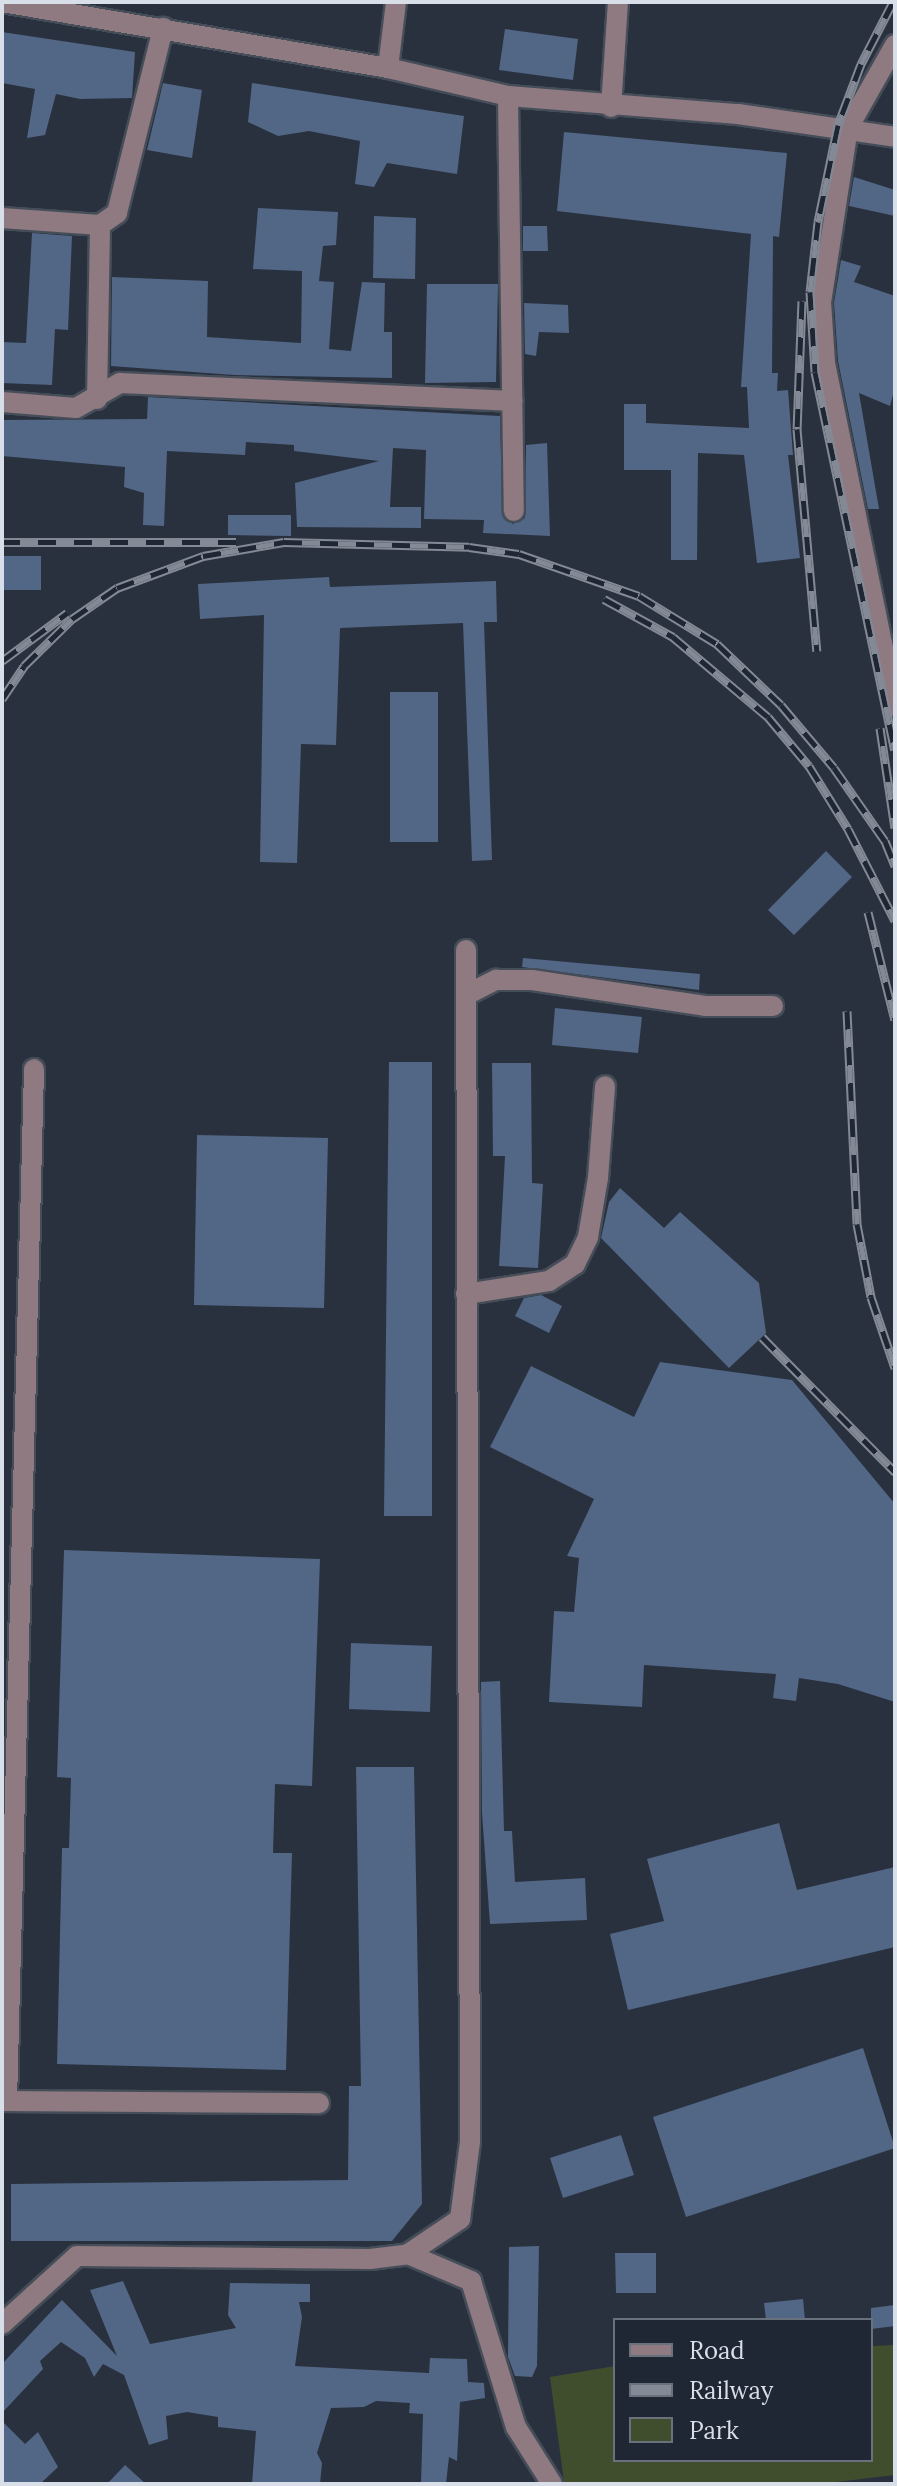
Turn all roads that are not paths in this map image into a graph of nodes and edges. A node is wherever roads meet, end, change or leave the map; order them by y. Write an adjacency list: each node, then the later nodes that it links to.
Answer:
1 (2, 2): 4 (street)
2 (396, 2): 7 (street)
3 (618, 2): 9 (street)
4 (122, 12): 5 (street)
5 (163, 28): 7 (street); 13 (street)
6 (895, 45): 10 (street)
7 (388, 68): 8 (street)
8 (508, 96): 9 (street); 15 (street)
9 (611, 107): 10 (street)
10 (848, 128): 11 (street); 18 (street)
11 (895, 137)
12 (2, 218): 13 (street)
13 (100, 225): 14 (street)
14 (97, 399): 15 (street); 16 (street)
15 (513, 401): 17 (street)
16 (2, 402)
17 (514, 511)
18 (895, 706)
19 (466, 950): 20 (street)
20 (466, 995): 21 (street); 24 (street)
21 (773, 1006)
22 (34, 1069): 25 (street)
23 (605, 1086): 24 (street)
24 (466, 1294): 27 (street)
25 (4, 2101): 26 (street)
26 (319, 2103)
27 (408, 2254): 28 (street); 29 (street)
28 (2, 2324)
29 (552, 2484)

